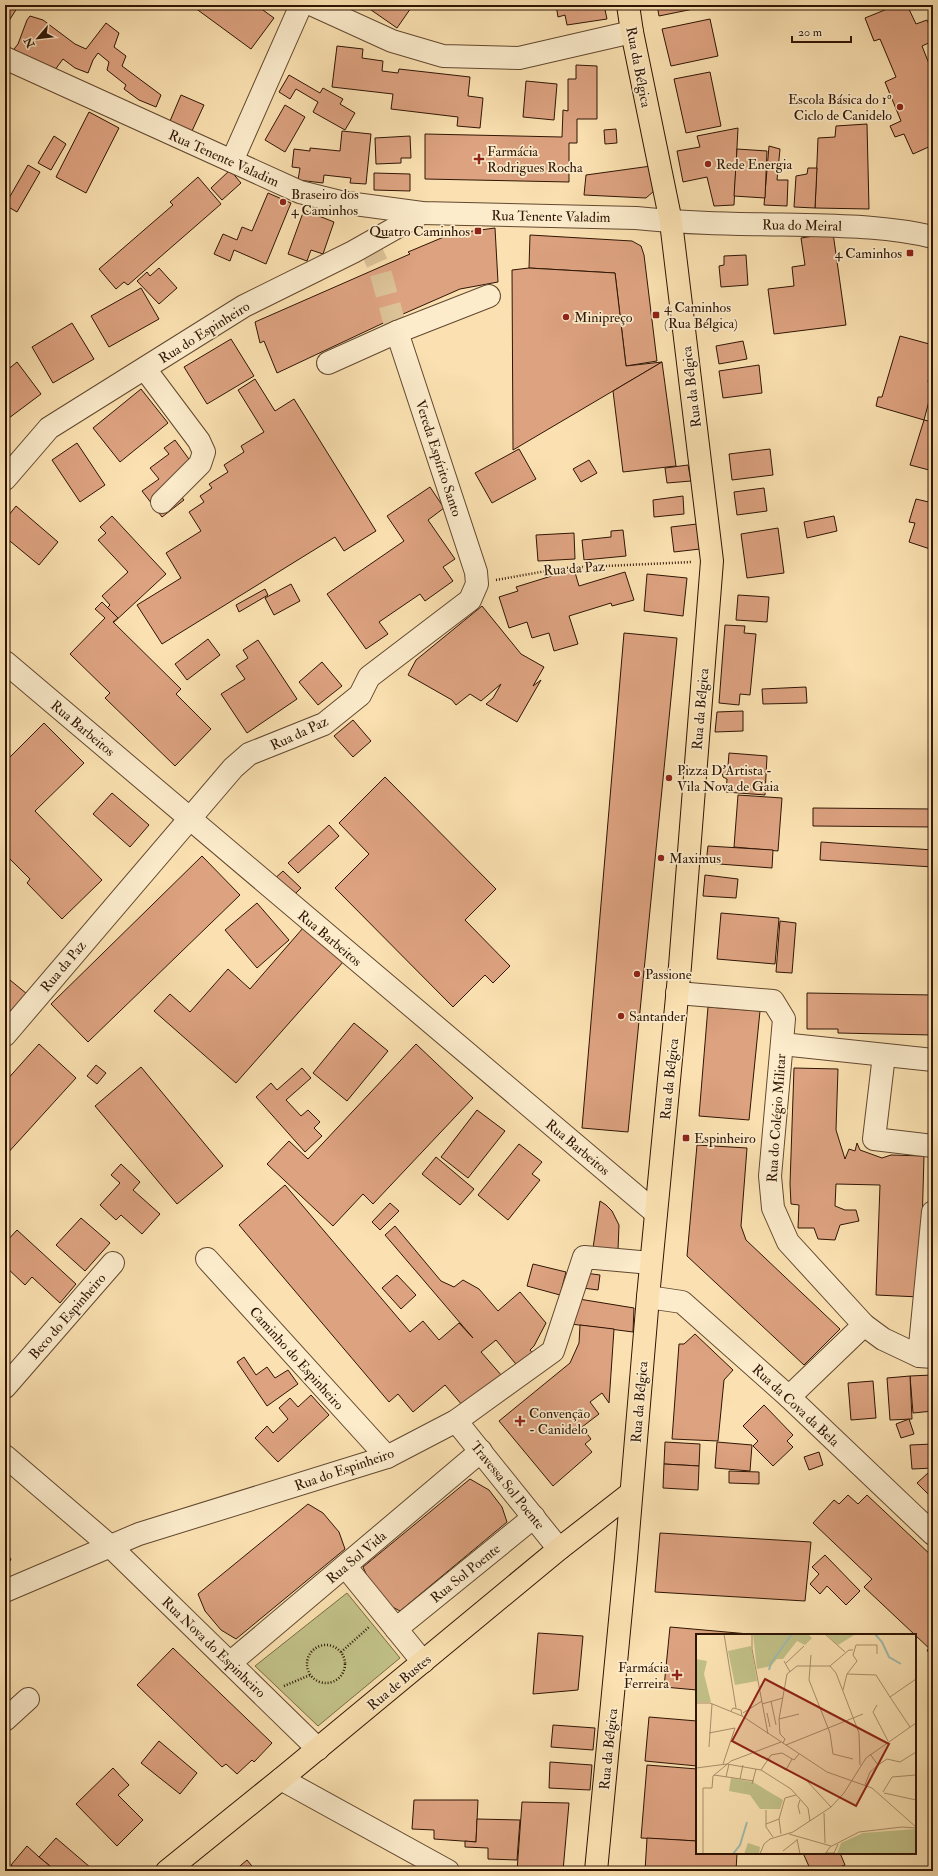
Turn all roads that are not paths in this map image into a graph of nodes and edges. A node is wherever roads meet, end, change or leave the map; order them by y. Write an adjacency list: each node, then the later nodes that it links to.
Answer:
1 (302, 5): 6 (street)
2 (628, 5): 4 (main road, Rua da Bélgica)
3 (324, 7): 4 (street)
4 (632, 32): 8 (main road, Rua da Bélgica)
5 (5, 58): 6 (street, Rua Tenente Valadim)
6 (232, 161): 7 (street, Rua Tenente Valadim)
7 (422, 213): 8 (street, Rua Tenente Valadim); 13 (street, Rua do Espinheiro)
8 (671, 222): 9 (street, Rua do Meiral); 19 (main road, Rua da Bélgica)
9 (928, 233)
10 (489, 296): 11 (street)
11 (397, 332): 12 (street); 16 (street, Vereda Espírito Santo)
12 (328, 363)
13 (145, 368): 14 (street, Rua do Espinheiro); 15 (street)
14 (5, 479)
15 (162, 502)
16 (477, 584): 18 (street, Rua da Paz)
17 (5, 662): 18 (street, Rua Barbeitos)
18 (189, 818): 20 (street, Rua da Paz); 26 (street, Rua Barbeitos)
19 (677, 993): 21 (street, Rua do Colégio Militar); 26 (main road, Rua da Bélgica)
20 (5, 1035)
21 (782, 1044): 22 (street); 31 (street, Rua do Colégio Militar)
22 (884, 1055): 23 (street); 24 (street)
23 (933, 1060)
24 (933, 1146)
25 (933, 1212): 32 (street)
26 (656, 1213): 29 (main road, Rua da Bélgica)
27 (207, 1258): 38 (street, Caminho do Espinheiro)
28 (113, 1263): 33 (street, Beco do Espinheiro)
29 (651, 1263): 30 (main road, Rua da Bélgica); 35 (street, Rua do Espinheiro)
30 (648, 1297): 34 (street, Rua da Cova da Bela); 39 (main road, Rua da Bélgica)
31 (864, 1325): 32 (street, Rua do Colégio Militar); 34 (street)
32 (926, 1356)
33 (5, 1387)
34 (790, 1397): 41 (street, Rua da Cova da Bela)
35 (456, 1420): 36 (street, Travessa Sol Poente); 38 (street, Rua do Espinheiro)
36 (481, 1451): 40 (street, Travessa Sol Poente); 44 (street, Rua Sol Vida)
37 (5, 1456): 42 (street)
38 (386, 1457): 42 (street, Rua do Espinheiro)
39 (631, 1493): 43 (main road, Rua de Bustes); 55 (main road, Rua da Bélgica)
40 (534, 1517): 43 (street, Travessa Sol Poente); 46 (street, Rua Sol Poente)
41 (933, 1534)
42 (110, 1546): 45 (street, Rua do Espinheiro); 48 (street, Rua Nova do Espinheiro)
43 (559, 1549): 47 (main road, Rua de Bustes)
44 (345, 1566): 46 (street); 48 (street, Rua Sol Vida)
45 (5, 1592)
46 (390, 1621): 47 (street)
47 (423, 1662): 51 (main road, Rua de Bustes)
48 (230, 1663): 51 (street, Rua Nova do Espinheiro)
49 (28, 1699): 50 (street)
50 (5, 1720)
51 (318, 1748): 52 (main road, Rua de Bustes)
52 (281, 1779): 53 (main road, Rua de Bustes); 54 (street)
53 (167, 1871)
54 (448, 1871)
55 (596, 1871)

